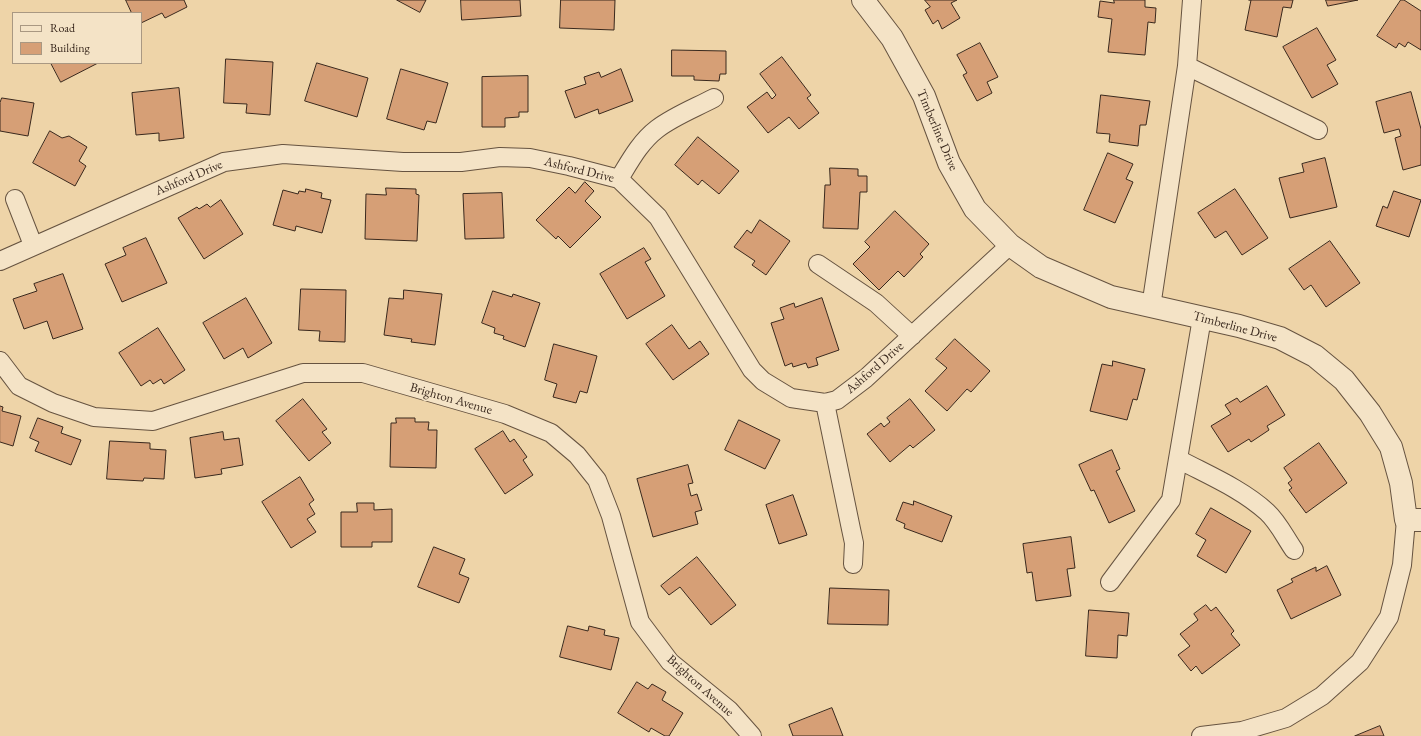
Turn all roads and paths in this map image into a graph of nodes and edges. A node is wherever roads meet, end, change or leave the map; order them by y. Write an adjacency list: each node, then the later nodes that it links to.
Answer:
1 (863, 0): 9 (street, Timberline Drive)
2 (1192, 0): 3 (street)
3 (1186, 66): 5 (street); 12 (street)
4 (714, 98): 6 (street)
5 (1318, 130)
6 (619, 179): 8 (street, Ashford Drive); 16 (street, Ashford Drive)
7 (15, 200): 8 (street)
8 (33, 245): 10 (street, Ashford Drive)
9 (1010, 245): 12 (street, Timberline Drive); 14 (street, Ashford Drive)
10 (0, 261)
11 (818, 264): 14 (street)
12 (1151, 307): 13 (street, Timberline Drive)
13 (1202, 318): 17 (street); 18 (street, Timberline Drive)
14 (912, 336): 16 (street, Ashford Drive)
15 (0, 361): 22 (street, Brighton Avenue)
16 (825, 403): 20 (street)
17 (1178, 459): 19 (street); 21 (street)
18 (1414, 520): 23 (street, Timberline Drive)
19 (1294, 550)
20 (853, 564)
21 (1110, 582)
22 (752, 736)
23 (1201, 736)

